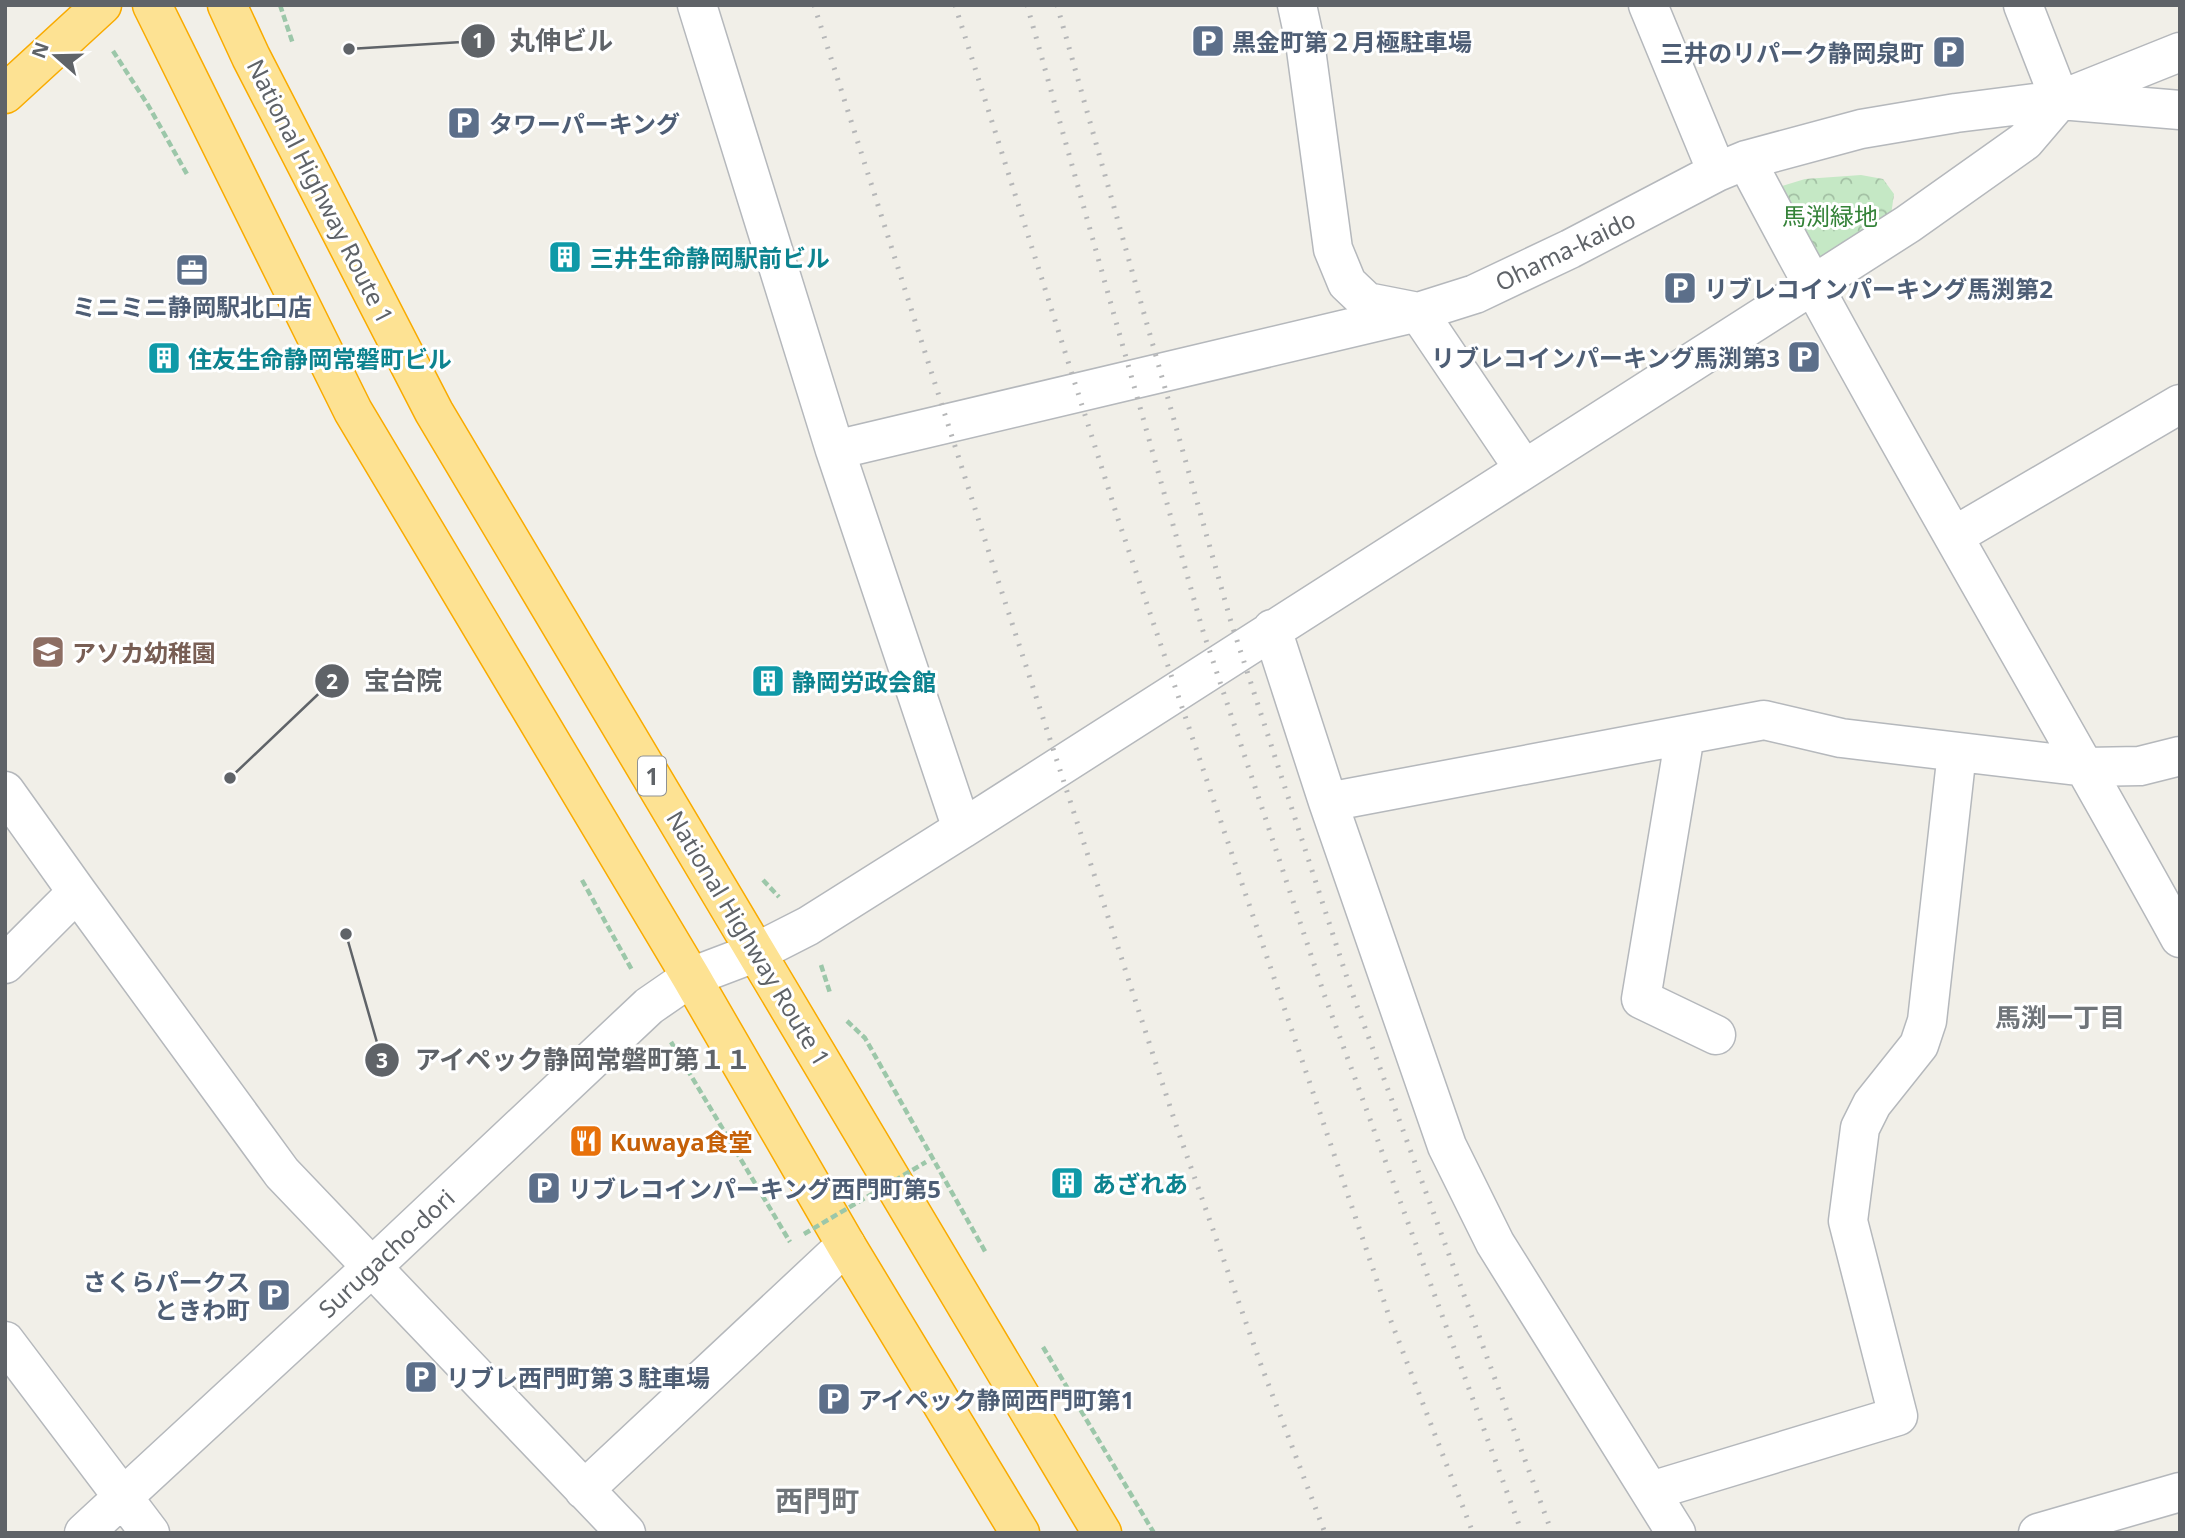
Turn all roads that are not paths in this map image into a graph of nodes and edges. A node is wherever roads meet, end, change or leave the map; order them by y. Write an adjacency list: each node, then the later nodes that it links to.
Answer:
1 (102, 5): 9 (highway)
2 (152, 5): 31 (highway)
3 (227, 5): 29 (highway, National Highway Route 1 / 1)
4 (697, 5): 16 (street)
5 (1297, 5): 14 (street, Ohama-kaido)
6 (1648, 5): 12 (street)
7 (2023, 5): 10 (street)
8 (2180, 52): 10 (street, Ohama-kaido)
9 (5, 94)
10 (2060, 100): 11 (street, Ohama-kaido); 12 (street, Ohama-kaido); 13 (street, Surugacho-dori)
11 (2180, 110)
12 (1732, 166): 13 (street); 14 (street, Ohama-kaido)
13 (1812, 286): 17 (street, Surugacho-dori); 18 (street)
14 (1418, 312): 16 (street); 17 (street)
15 (2180, 404): 18 (street)
16 (835, 450): 26 (street)
17 (1524, 469): 19 (street, Surugacho-dori)
18 (1954, 536): 23 (street)
19 (1272, 629): 25 (street); 26 (street, Surugacho-dori)
20 (1685, 735): 21 (street); 25 (street); 32 (street)
21 (1956, 752): 23 (street); 37 (street)
22 (2180, 756): 23 (street)
23 (2086, 767): 28 (street)
24 (5, 790): 27 (street)
25 (1328, 802): 37 (street)
26 (962, 829): 29 (street, Surugacho-dori)
27 (77, 892): 30 (street); 34 (street)
28 (2180, 938)
29 (757, 952): 31 (street, Surugacho-dori); 45 (highway, National Highway Route 1 / 1)
30 (5, 964)
31 (691, 977): 33 (highway); 34 (street, Surugacho-dori)
32 (1716, 1035)
33 (846, 1245): 36 (street); 41 (highway)
34 (373, 1266): 36 (street); 39 (street, Surugacho-dori)
35 (5, 1341): 39 (street)
36 (584, 1490): 44 (street)
37 (1651, 1491): 46 (street)
38 (2180, 1492): 40 (street)
39 (123, 1495): 42 (street, Surugacho-dori); 43 (street)
40 (2121, 1521): 47 (street)
41 (1008, 1528)
42 (84, 1533)
43 (150, 1533)
44 (626, 1533)
45 (1102, 1533)
46 (1676, 1533)
47 (2038, 1533)

